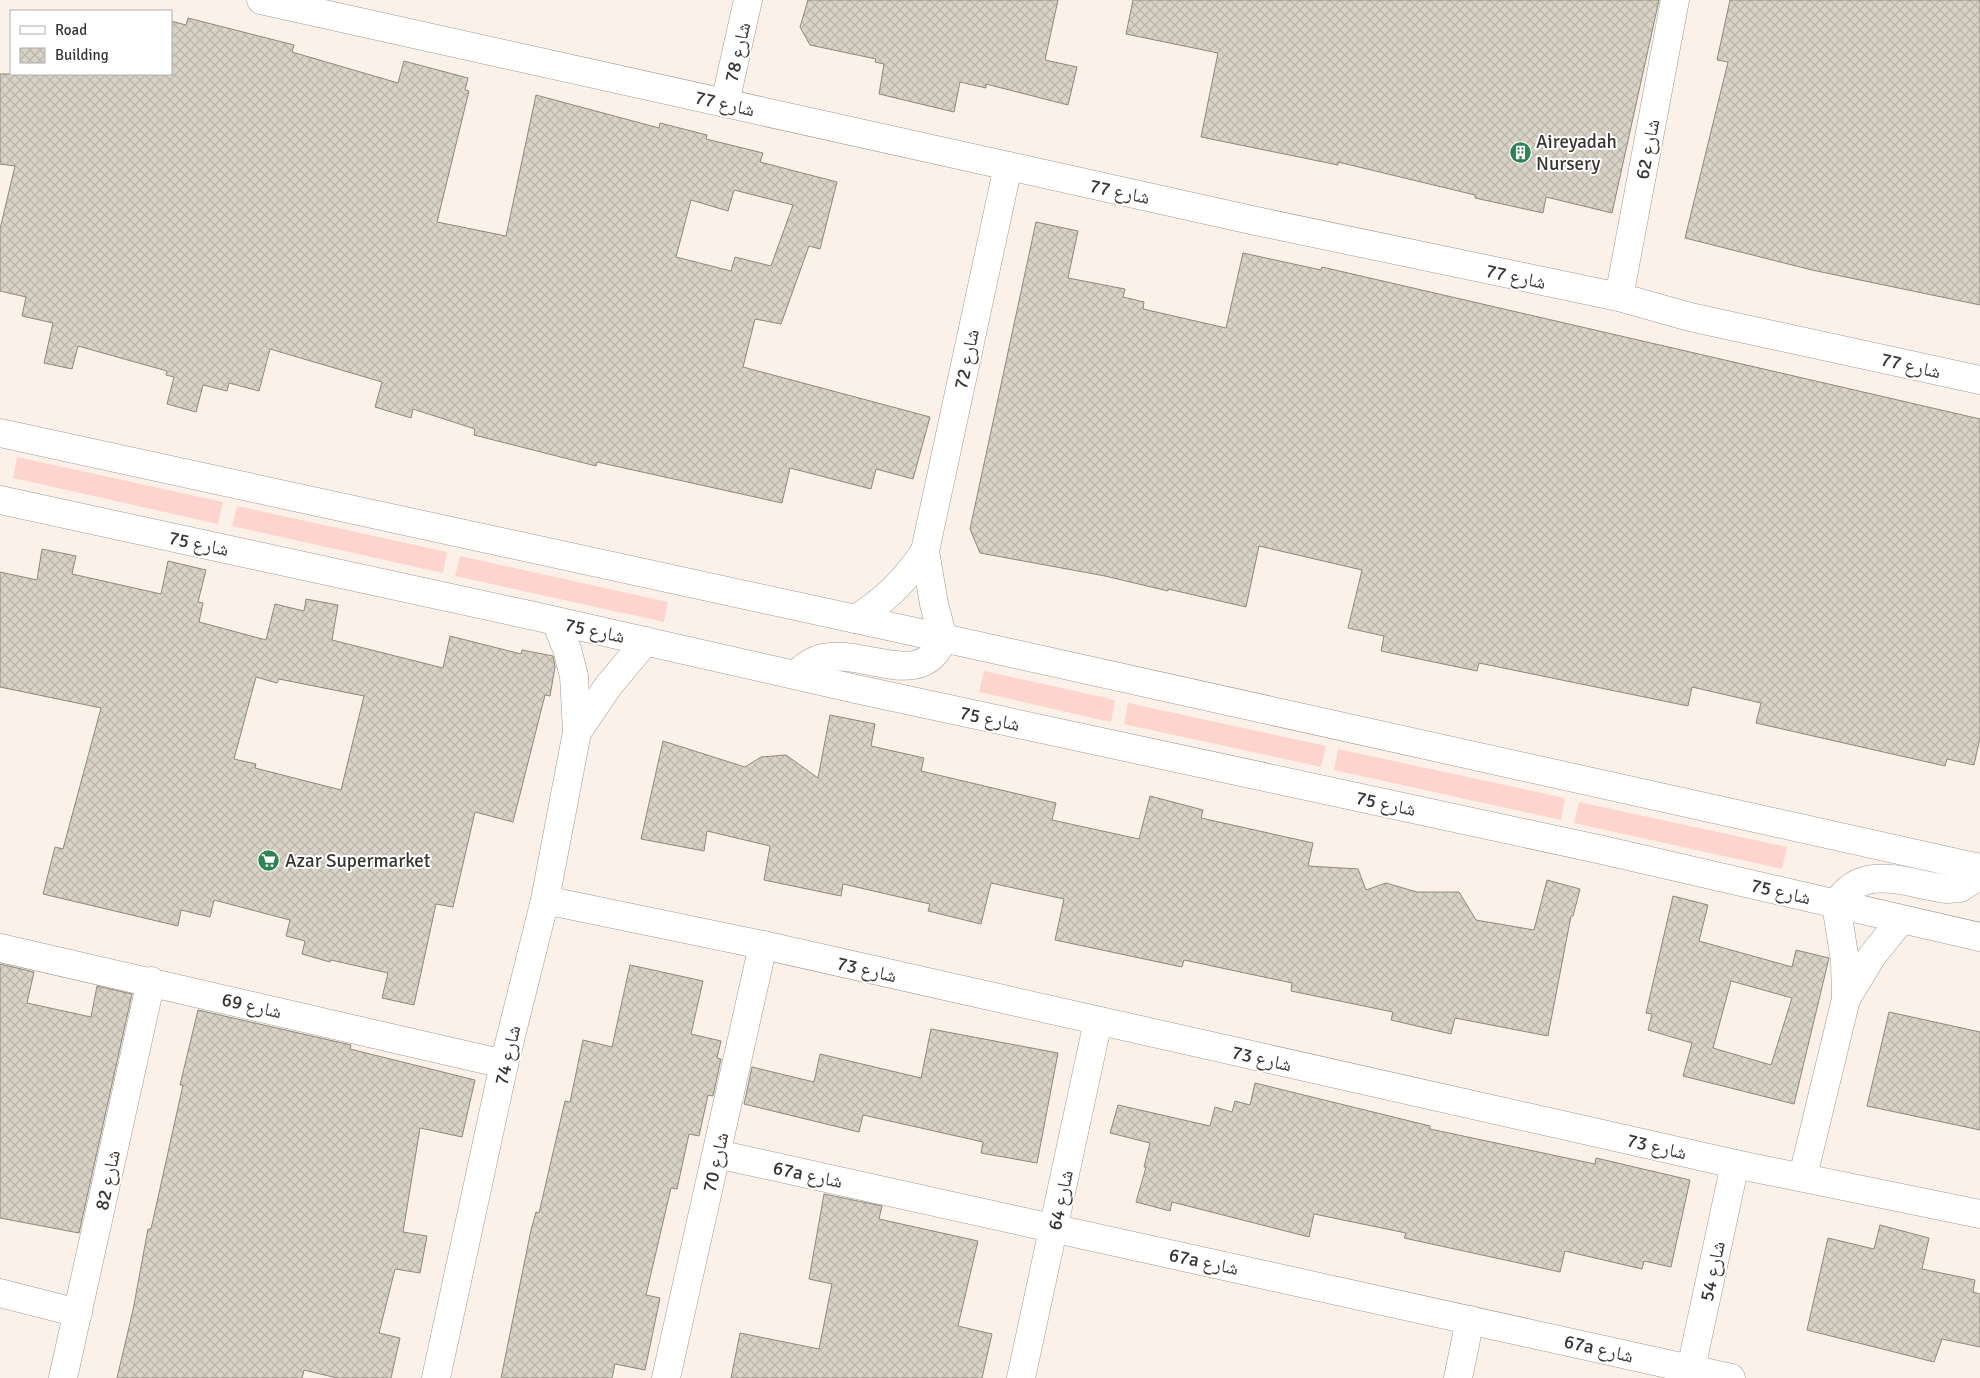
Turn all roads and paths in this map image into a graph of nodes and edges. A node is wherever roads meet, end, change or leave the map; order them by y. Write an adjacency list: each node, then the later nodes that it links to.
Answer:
1 (260, 0): 4 (street, شارع 77)
2 (748, 0): 4 (street, شارع 78)
3 (1675, 0): 6 (street, شارع 62)
4 (725, 103): 5 (street, شارع 77)
5 (1008, 166): 6 (street, شارع 77); 10 (street, شارع 72)
6 (1619, 298): 7 (street, شارع 77)
7 (1980, 380)
8 (0, 433): 11 (street)
9 (0, 500): 12 (street, شارع 75)
10 (924, 552): 11 (street, شارع 72); 13 (street, شارع 72)
11 (855, 619): 13 (street)
12 (556, 622): 14 (street, شارع 75); 16 (street, شارع 74)
13 (943, 638): 15 (street); 17 (street)
14 (646, 641): 15 (street, شارع 75); 16 (street, شارع 74)
15 (796, 674): 20 (street, شارع 75)
16 (577, 732): 19 (street, شارع 74)
17 (1980, 868)
18 (1980, 875): 20 (street)
19 (545, 900): 23 (street, شارع 73); 28 (street, شارع 74)
20 (1836, 904): 21 (street, شارع 75); 26 (street)
21 (1901, 920): 22 (street, شارع 75); 26 (street)
22 (1980, 937)
23 (763, 945): 27 (street, شارع 73); 29 (street, شارع 70)
24 (0, 948): 25 (street, شارع 69)
25 (151, 981): 28 (street, شارع 69); 35 (street, شارع 82)
26 (1846, 999): 31 (street)
27 (1098, 1021): 30 (street, شارع 73); 33 (street, شارع 64)
28 (504, 1064): 39 (street, شارع 74)
29 (717, 1154): 33 (street, 67a شارع); 40 (street, شارع 70)
30 (1735, 1164): 31 (street, شارع 73); 37 (street, شارع 54)
31 (1803, 1176): 32 (street, شارع 73)
32 (1980, 1214)
33 (1054, 1228): 36 (street, 67a شارع); 41 (street, شارع 64)
34 (0, 1293): 35 (street)
35 (78, 1313): 38 (street, شارع 82)
36 (1470, 1320): 37 (street, 67a شارع); 42 (street)
37 (1690, 1373): 43 (street, 67a شارع)
38 (64, 1378)
39 (436, 1378)
40 (666, 1378)
41 (1021, 1378)
42 (1458, 1378)
43 (1731, 1378)

